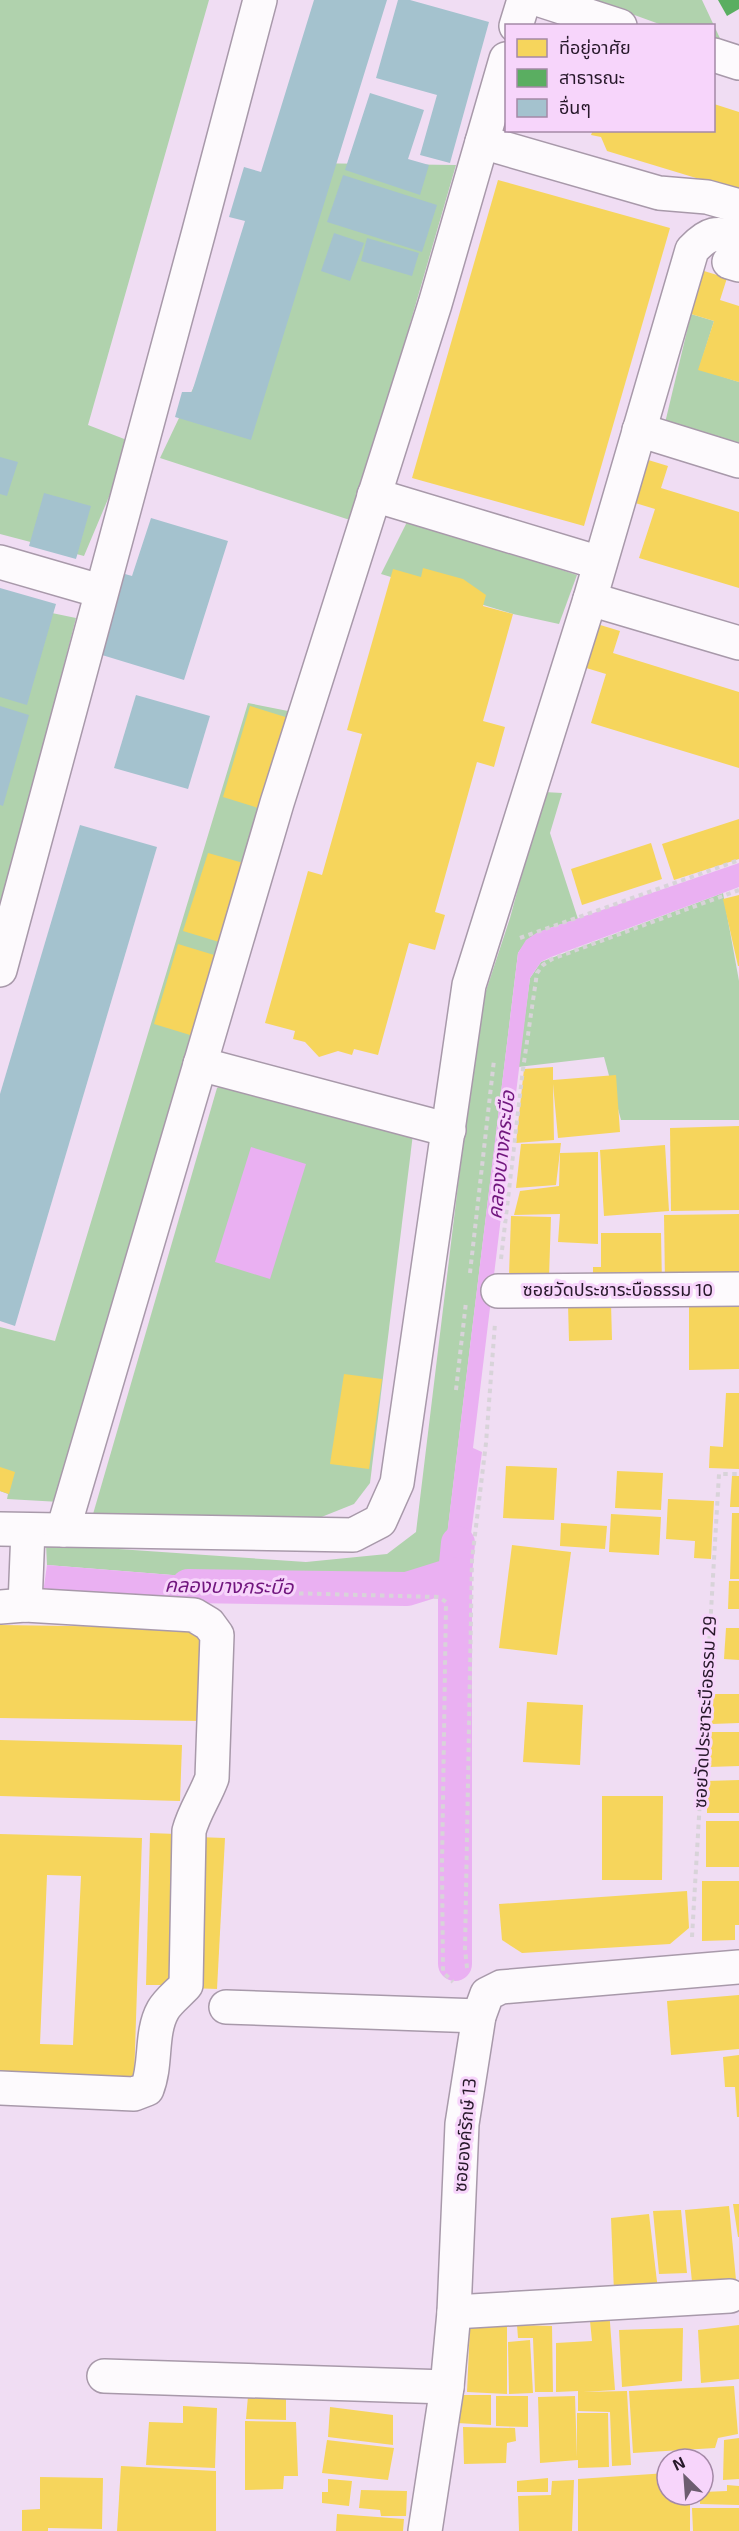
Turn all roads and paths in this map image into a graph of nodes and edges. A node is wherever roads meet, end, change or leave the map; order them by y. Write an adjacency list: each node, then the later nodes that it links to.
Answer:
1 (260, 0): 17 (street)
2 (524, 0): 4 (street)
3 (540, 0): 5 (street)
4 (517, 24)
5 (614, 24)
6 (715, 55): 7 (street)
7 (739, 63)
8 (505, 66): 9 (street)
9 (482, 142): 10 (street); 14 (street)
10 (739, 206)
11 (736, 255): 12 (street)
12 (639, 430): 13 (street); 16 (street)
13 (739, 461)
14 (374, 495): 16 (street); 25 (street)
15 (0, 562): 17 (street)
16 (600, 563): 18 (street)
17 (100, 591): 23 (street)
18 (590, 599): 19 (street); 26 (street)
19 (739, 643)
20 (739, 860): 22 (path)
21 (739, 890): 28 (path)
22 (516, 941)
23 (0, 970)
24 (494, 1059): 28 (path)
25 (200, 1064): 26 (street); 32 (street)
26 (449, 1130): 32 (street)
27 (739, 1289): 28 (street, ซอยวัดประชาระบือธรรม 10)
28 (478, 1290): 29 (path); 38 (path)
29 (456, 1390)
30 (739, 1474): 36 (path, ซอยวัดประชาระบือธรรม 29)
31 (14, 1529): 32 (street); 33 (street)
32 (63, 1530)
33 (19, 1591): 39 (street)
34 (245, 1592): 38 (path)
35 (739, 1967): 36 (street)
36 (690, 1971): 38 (street)
37 (225, 2007): 38 (street)
38 (482, 2009): 41 (street, ซอยองค์รักษ์ 13)
39 (0, 2088)
40 (730, 2296): 41 (street)
41 (454, 2312): 43 (street, ซอยองค์รักษ์ 13)
42 (104, 2376): 43 (street)
43 (447, 2387): 44 (street, ซอยองค์รักษ์ 13)
44 (425, 2531)

